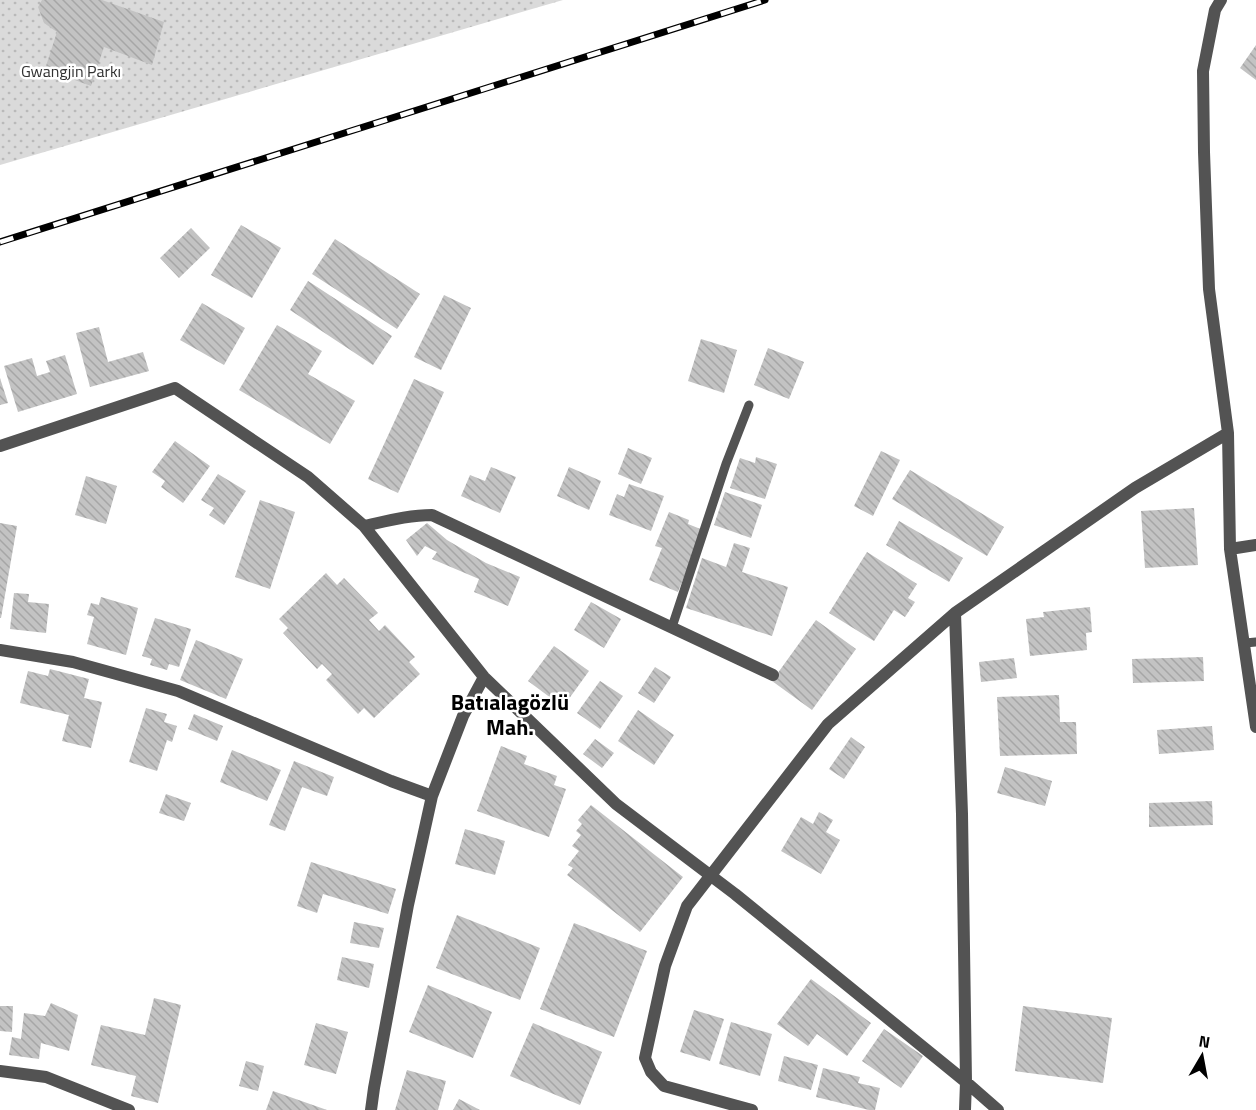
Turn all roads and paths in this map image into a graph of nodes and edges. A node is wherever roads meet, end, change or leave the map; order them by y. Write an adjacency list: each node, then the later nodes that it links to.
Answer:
1 (1221, 0): 3 (street)
2 (749, 405): 9 (lane)
3 (1228, 433): 7 (street); 8 (street)
4 (0, 446): 5 (street)
5 (364, 526): 9 (street); 13 (street)
6 (1256, 545): 7 (street)
7 (1230, 549): 10 (street)
8 (955, 613): 16 (street); 18 (street)
9 (672, 627): 12 (street)
10 (1250, 643): 14 (street)
11 (0, 650): 15 (street)
12 (773, 675)
13 (484, 677): 15 (street); 16 (street)
14 (1256, 726)
15 (432, 796): 20 (street)
16 (710, 876): 18 (street); 21 (street)
17 (0, 1072): 19 (street)
18 (966, 1082): 22 (street); 23 (street)
19 (129, 1110)
20 (372, 1110)
21 (752, 1110)
22 (965, 1110)
23 (998, 1110)

